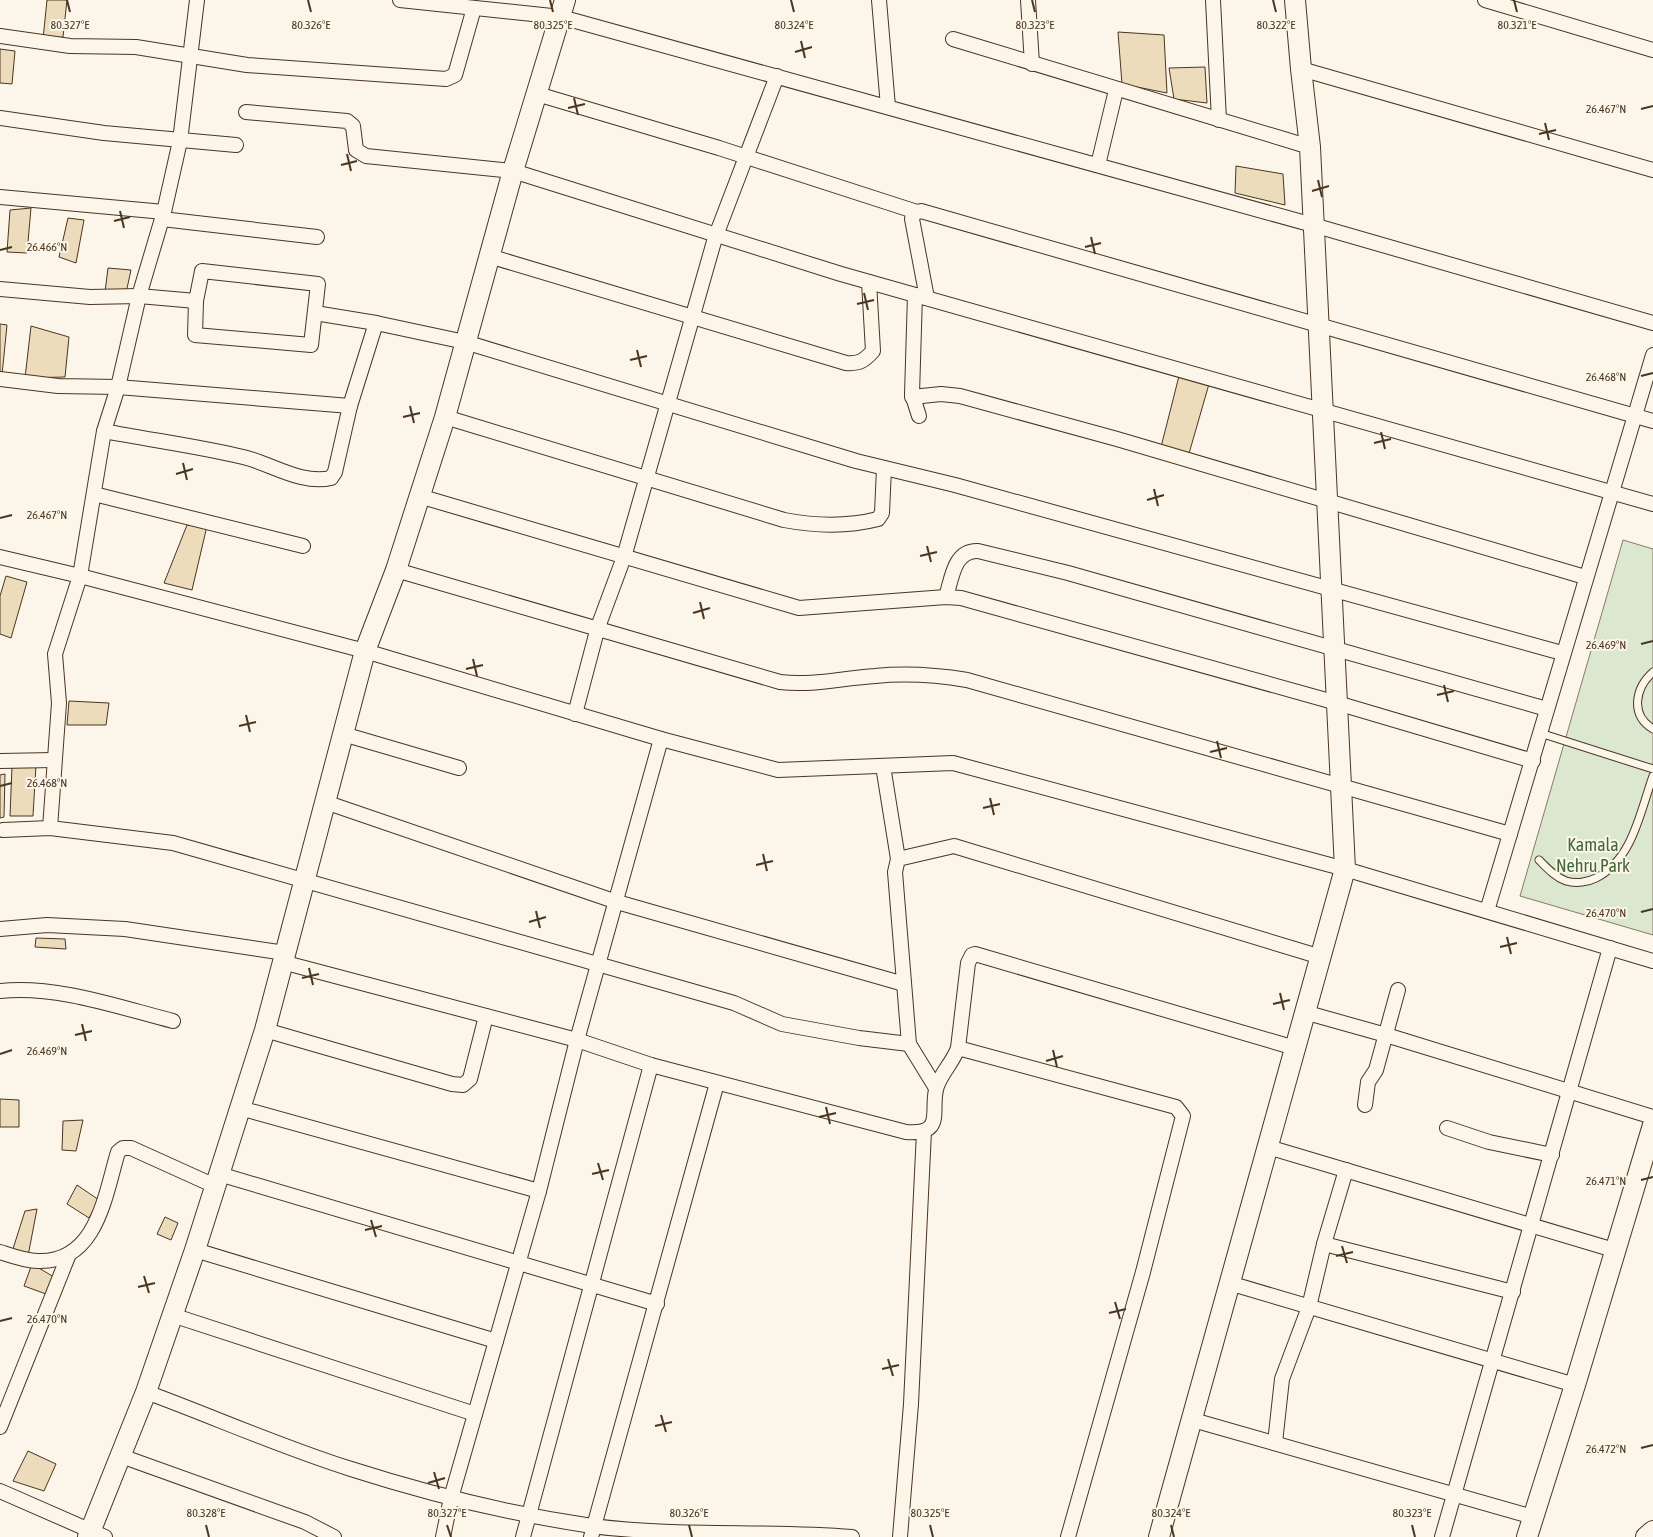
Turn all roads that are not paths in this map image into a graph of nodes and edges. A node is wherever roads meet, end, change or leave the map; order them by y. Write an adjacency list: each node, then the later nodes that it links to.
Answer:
1 (197, 0): 13 (street)
2 (400, 0): 8 (street)
3 (880, 0): 19 (street)
4 (1028, 0): 14 (street)
5 (1213, 0): 22 (street)
6 (1295, 0): 15 (street)
7 (1485, 0): 12 (street)
8 (474, 8): 9 (street); 13 (street)
9 (563, 8): 16 (street); 18 (street)
10 (0, 36): 13 (street)
11 (953, 40): 14 (street)
12 (1653, 50)
13 (190, 54): 23 (street)
14 (1032, 64): 17 (street)
15 (1301, 69): 25 (street); 28 (street)
16 (777, 76): 19 (street); 26 (street)
17 (1116, 90): 22 (street); 27 (street)
18 (537, 94): 26 (street); 29 (street)
19 (888, 107): 27 (street)
20 (246, 112): 29 (street)
21 (0, 118): 23 (street)
22 (1219, 120): 25 (street)
23 (180, 141): 24 (street); 32 (street)
24 (236, 145)
25 (1310, 147): 33 (street)
26 (747, 157): 31 (street); 34 (street)
27 (1098, 165): 33 (street)
28 (1653, 170)
29 (513, 171): 34 (street); 36 (street)
30 (0, 197): 32 (street)
31 (917, 212): 40 (street); 46 (street)
32 (163, 216): 35 (street); 39 (street)
33 (1313, 225): 45 (street); 46 (street)
34 (717, 235): 37 (street); 43 (street)
35 (317, 237)
36 (489, 256): 43 (street); 47 (street)
37 (869, 282): 40 (street); 43 (street)
38 (0, 289): 39 (street)
39 (139, 296): 41 (street); 50 (street)
40 (921, 296): 51 (street); 54 (street)
41 (196, 301): 42 (street); 42 (street)
42 (315, 313): 44 (street)
43 (692, 317): 52 (street)
44 (376, 323): 47 (street); 53 (street)
45 (1653, 323)
46 (1320, 327): 54 (street); 56 (street)
47 (465, 342): 52 (street); 57 (street)
48 (1653, 355): 56 (street)
49 (0, 379): 50 (street)
50 (118, 387): 53 (street); 59 (street)
51 (912, 397): 55 (street); 65 (street)
52 (669, 404): 60 (street); 61 (street)
53 (350, 406): 59 (street)
54 (1323, 410): 62 (street); 65 (street)
55 (919, 416)
56 (1634, 416): 58 (street); 62 (street)
57 (445, 417): 61 (street); 64 (street)
58 (1653, 422)
59 (104, 431): 63 (street)
60 (884, 468): 61 (street); 73 (street)
61 (646, 478): 68 (street)
62 (1610, 492): 66 (street); 72 (street)
63 (94, 494): 67 (street); 71 (street)
64 (419, 496): 68 (street); 70 (street)
65 (1327, 502): 72 (street); 73 (street)
66 (1653, 504)
67 (303, 546)
68 (624, 557): 74 (street); 75 (street)
69 (0, 558): 71 (street)
70 (396, 570): 75 (street); 77 (street)
71 (80, 576): 77 (street); 87 (street)
72 (1585, 577): 78 (street)
73 (1331, 590): 76 (street); 78 (street)
74 (946, 597): 76 (street); 80 (street)
75 (598, 628): 82 (street); 94 (street)
76 (1334, 648): 80 (street); 81 (street)
77 (365, 651): 82 (street); 85 (street)
78 (1562, 653): 81 (street)
79 (1653, 672): 83 (lane)
80 (1337, 703): 89 (street); 94 (street)
81 (1547, 710): 84 (street)
82 (575, 714): 86 (street)
83 (1653, 729)
84 (1540, 733): 89 (street); 92 (lane)
85 (343, 734): 91 (street); 95 (street)
86 (661, 739): 90 (street); 103 (street)
87 (54, 760): 88 (street); 96 (street)
88 (0, 761)
89 (1533, 761): 98 (street)
90 (883, 766): 99 (street); 101 (street)
91 (459, 768)
92 (1653, 769)
93 (1653, 776): 100 (lane)
94 (1341, 786): 98 (street); 101 (street)
95 (325, 802): 102 (street); 103 (street)
96 (50, 828): 97 (street); 102 (street)
97 (3, 830)
98 (1510, 834): 104 (street)
99 (898, 859): 107 (street); 111 (street)
100 (1538, 860)
101 (1345, 869): 104 (street); 107 (street)
102 (304, 881): 108 (street); 110 (street)
103 (617, 902): 110 (street); 111 (street)
104 (1487, 911): 106 (street)
105 (0, 929): 108 (street)
106 (1610, 948): 109 (street); 126 (street)
107 (1321, 957): 114 (street)
108 (284, 958): 115 (street); 117 (street)
109 (1653, 961)
110 (598, 966): 119 (street); 120 (street)
111 (904, 984): 120 (street)
112 (1398, 990): 118 (street)
113 (0, 991): 116 (street)
114 (1304, 1012): 118 (street); 122 (street)
115 (486, 1016): 117 (street); 119 (street)
116 (173, 1022)
117 (265, 1030): 128 (street)
118 (1386, 1035): 126 (street); 127 (street)
119 (577, 1040): 123 (street); 137 (street)
120 (909, 1044): 125 (street)
121 (958, 1048): 122 (street); 125 (street); 176 (street)
122 (1295, 1048): 133 (street)
123 (651, 1065): 124 (street); 146 (street)
124 (717, 1083): 132 (street); 148 (street)
125 (936, 1088): 132 (street)
126 (1570, 1092): 129 (street); 134 (street)
127 (1365, 1105)
128 (240, 1108): 136 (street); 137 (street)
129 (1653, 1117)
130 (1653, 1125): 141 (street)
131 (1447, 1128): 134 (street)
132 (924, 1131): 175 (street)
133 (1268, 1147): 135 (street); 145 (street)
134 (1552, 1155): 138 (street)
135 (1346, 1170): 138 (street); 139 (street)
136 (217, 1180): 140 (street); 143 (street); 144 (street)
137 (539, 1190): 144 (street)
138 (1532, 1226): 141 (street); 147 (street)
139 (1324, 1244): 147 (street); 149 (street)
140 (195, 1250): 150 (street); 151 (street)
141 (1614, 1250): 153 (street)
142 (0, 1252): 143 (street)
143 (69, 1254): 157 (street)
144 (518, 1264): 146 (street); 151 (street)
145 (1229, 1283): 149 (street); 156 (street)
146 (591, 1286): 148 (street); 163 (street)
147 (1513, 1292): 152 (street)
148 (657, 1304): 166 (street)
149 (1309, 1308): 152 (street); 158 (street)
150 (172, 1315): 154 (street); 155 (street)
151 (496, 1341): 155 (street)
152 (1493, 1362): 153 (street); 161 (street)
153 (1575, 1385): 164 (street)
154 (146, 1392): 159 (street); 162 (street)
155 (475, 1414): 162 (street)
156 (1193, 1420): 158 (street); 177 (street)
157 (0, 1427)
158 (1274, 1443): 161 (street)
159 (121, 1456): 168 (street); 171 (street)
160 (0, 1490): 168 (street)
161 (1452, 1494): 164 (street); 178 (street)
162 (451, 1498): 163 (street); 172 (street)
163 (530, 1515): 166 (street); 173 (street)
164 (1533, 1517): 179 (street)
165 (1653, 1531): 180 (street)
166 (592, 1532): 169 (street)
167 (750, 1534): 169 (street); 170 (street)
168 (95, 1535)
169 (667, 1536)
170 (827, 1536): 174 (street)
171 (334, 1537)
172 (443, 1537)
173 (523, 1537)
174 (852, 1537)
175 (900, 1537)
176 (1068, 1537)
177 (1159, 1537)
178 (1442, 1537)
179 (1527, 1537)
180 (1646, 1537)

